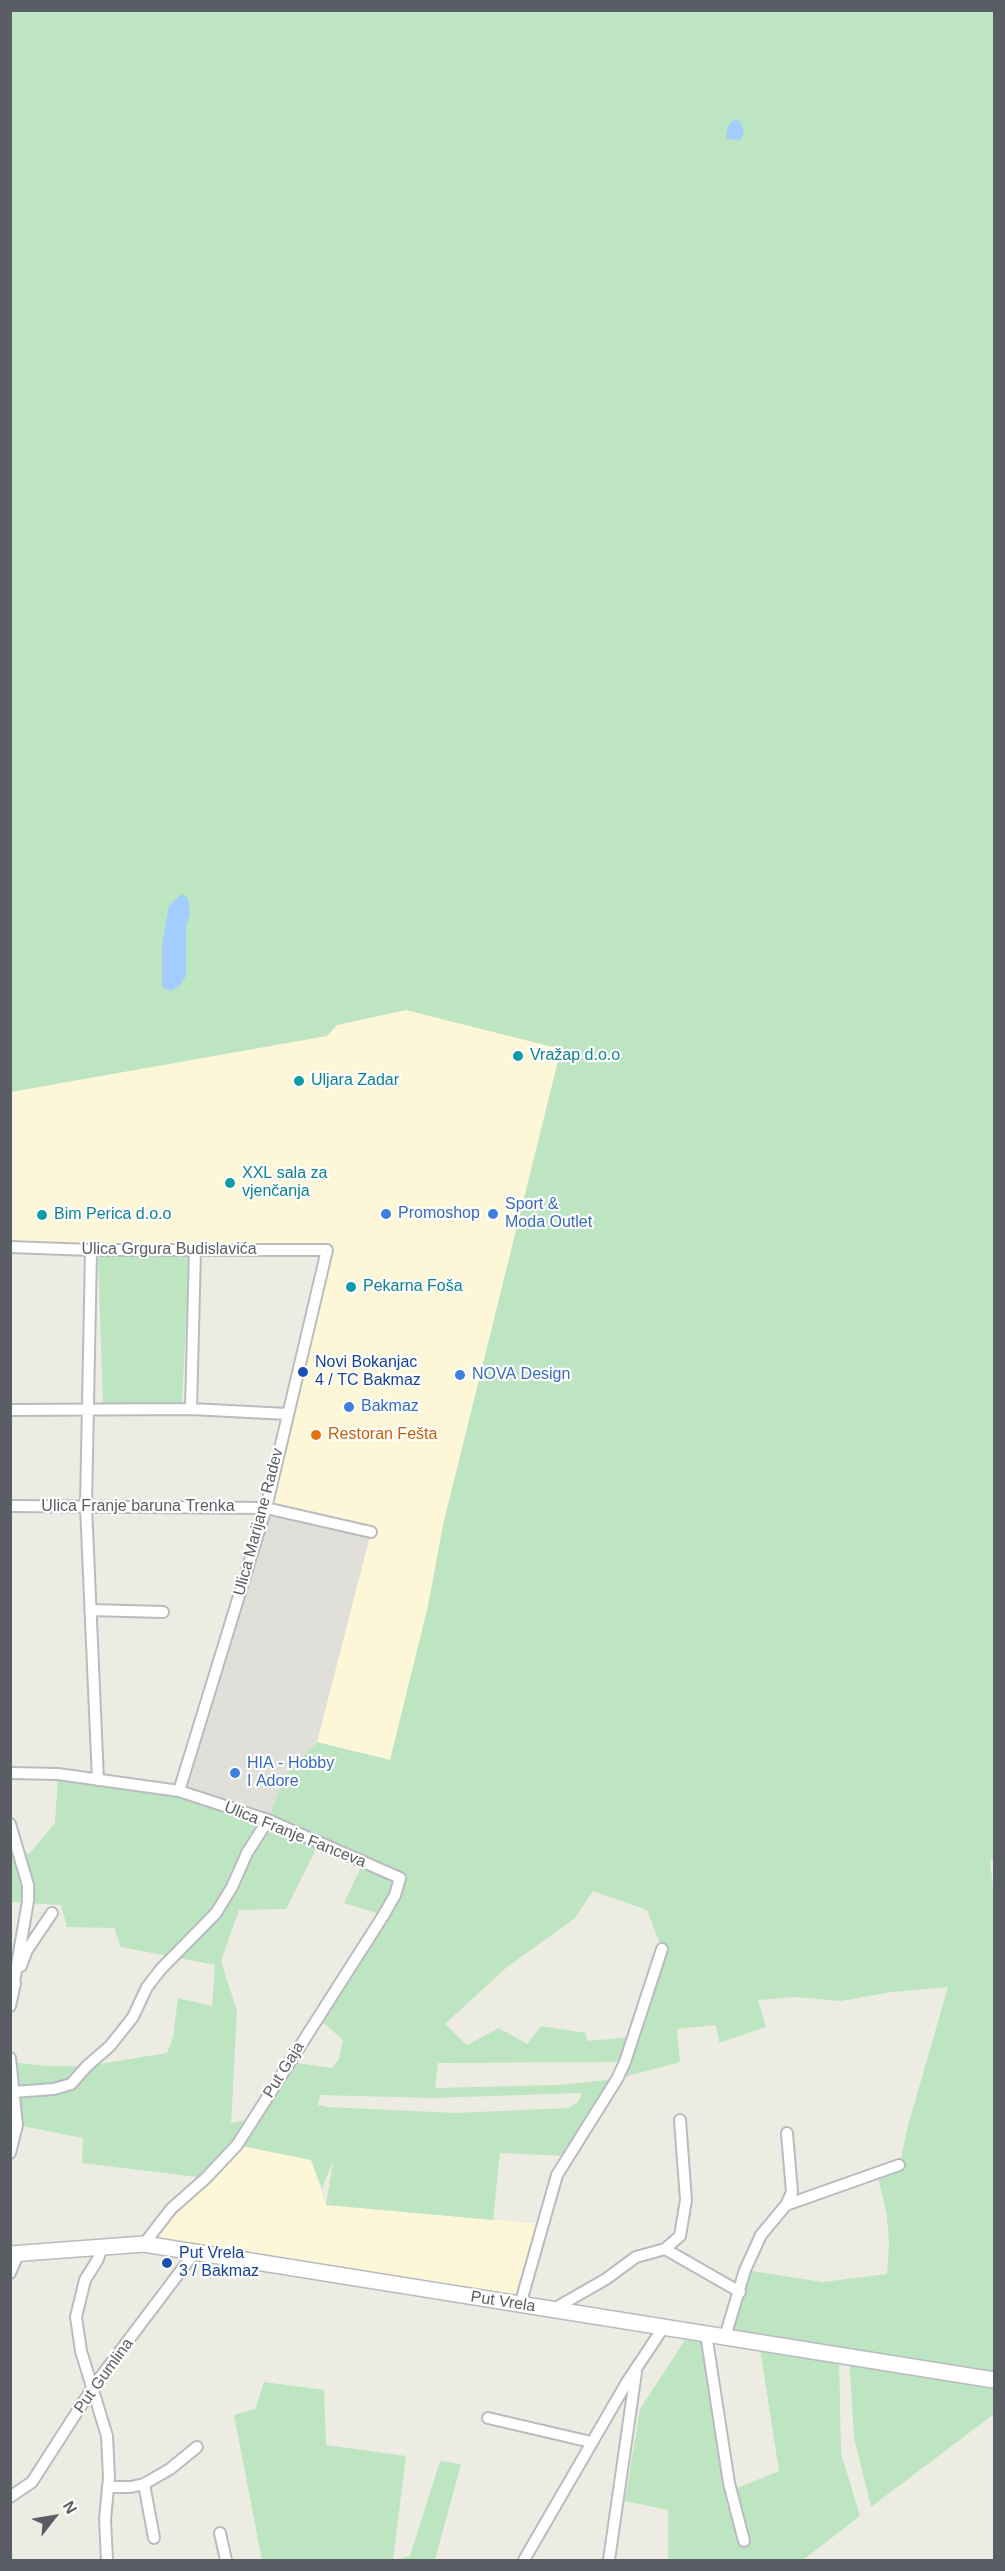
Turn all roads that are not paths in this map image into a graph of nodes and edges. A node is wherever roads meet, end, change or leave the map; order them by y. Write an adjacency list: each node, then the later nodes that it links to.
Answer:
1 (10, 1247): 2 (street, Ulica Grgura Budislavića)
2 (91, 1250): 3 (street, Ulica Grgura Budislavića); 7 (street)
3 (195, 1250): 4 (street, Ulica Grgura Budislavića); 5 (street)
4 (327, 1250): 8 (street, Ulica Marijane Radev)
5 (191, 1409): 7 (street); 8 (street)
6 (10, 1410): 7 (street)
7 (88, 1410): 10 (street)
8 (287, 1414): 11 (street, Ulica Marijane Radev)
9 (10, 1506): 10 (street, Ulica Franje baruna Trenka)
10 (86, 1506): 11 (street, Ulica Franje baruna Trenka); 13 (street)
11 (266, 1508): 12 (street, Ulica Franje baruna Trenka); 17 (street, Ulica Marijane Radev)
12 (371, 1532)
13 (90, 1610): 14 (street); 16 (street)
14 (163, 1612)
15 (10, 1773): 16 (street, Ulica Franje Fanceva)
16 (98, 1780): 17 (street, Ulica Franje Fanceva)
17 (179, 1791): 18 (street, Ulica Franje Fanceva)
18 (268, 1820): 20 (street, Ulica Franje Fanceva); 26 (street)
19 (10, 1824): 23 (street)
20 (400, 1878): 32 (street, Put Gaja)
21 (52, 1913): 23 (street)
22 (662, 1948): 39 (street)
23 (13, 1988): 24 (street)
24 (10, 2006)
25 (10, 2058): 26 (street)
26 (13, 2099): 29 (street)
27 (680, 2120): 34 (street)
28 (787, 2133): 31 (street)
29 (10, 2153)
30 (900, 2165): 31 (street)
31 (786, 2205): 38 (street)
32 (144, 2244): 33 (main road, Put Vrela); 35 (main road, Put Vrela)
33 (102, 2247): 36 (main road, Put Vrela); 46 (street)
34 (665, 2249): 38 (street); 40 (street)
35 (195, 2252): 39 (main road, Put Vrela); 46 (street, Put Gumlina)
36 (14, 2254): 37 (street)
37 (10, 2273)
38 (740, 2292): 43 (street)
39 (520, 2305): 40 (main road, Put Vrela)
40 (552, 2310): 41 (main road, Put Vrela)
41 (663, 2328): 42 (main road, Put Vrela); 44 (street)
42 (706, 2334): 43 (main road, Put Vrela); 55 (street)
43 (724, 2337): 45 (main road, Put Vrela)
44 (636, 2369): 48 (street); 59 (street)
45 (994, 2379)
46 (93, 2386): 51 (street); 52 (street, Put Gumlina)
47 (488, 2418): 48 (street)
48 (591, 2442): 58 (street)
49 (197, 2447): 50 (street)
50 (144, 2484): 51 (street); 54 (street)
51 (108, 2487): 56 (street)
52 (10, 2497)
53 (220, 2534): 57 (street)
54 (154, 2538)
55 (744, 2541)
56 (107, 2560)
57 (226, 2560)
58 (524, 2560)
59 (609, 2560)

